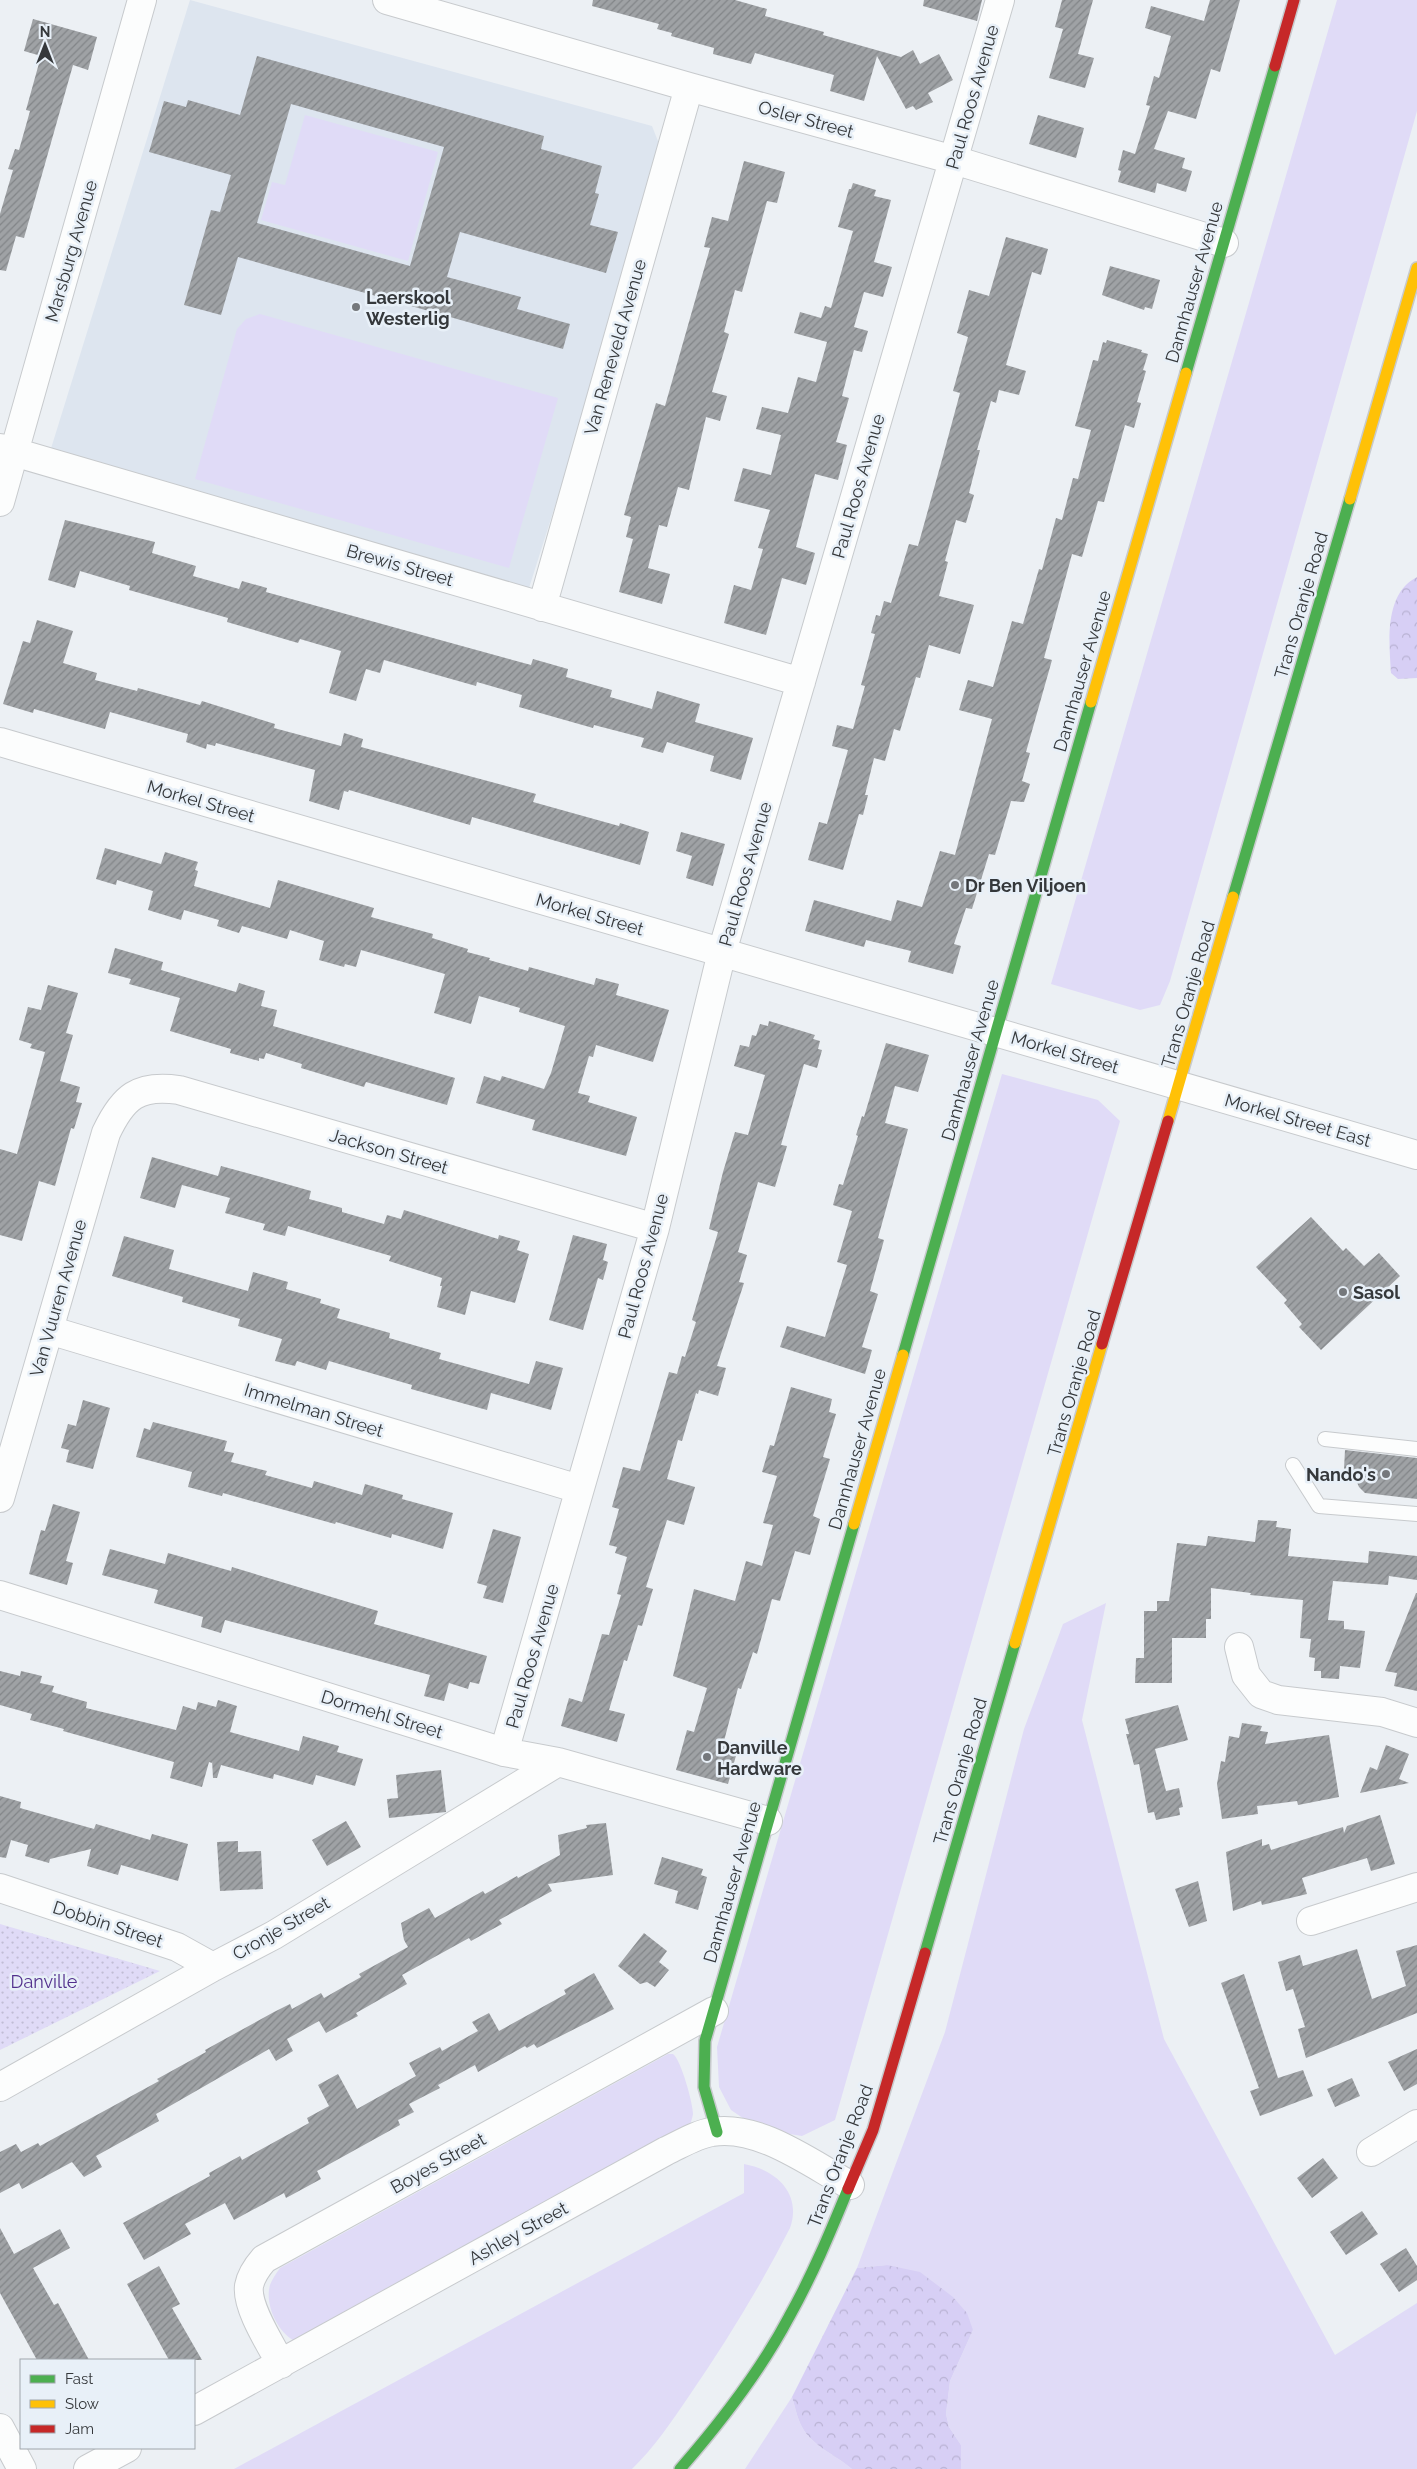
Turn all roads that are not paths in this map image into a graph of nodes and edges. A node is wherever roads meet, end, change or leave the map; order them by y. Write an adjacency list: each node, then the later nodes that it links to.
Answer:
1 (142, 0): 9 (street, Marsburg Avenue)
2 (388, 0): 5 (street, Osler Street)
3 (1000, 0): 6 (street, Paul Roos Avenue)
4 (1294, 0): 7 (main road, Dannhauser Avenue)
5 (689, 87): 6 (street, Osler Street); 11 (street, Van Reneveld Avenue)
6 (954, 160): 7 (street, Osler Street); 12 (street, Paul Roos Avenue)
7 (1224, 242): 15 (main road, Dannhauser Avenue)
8 (1417, 268): 16 (main road, Trans Oranje Road)
9 (8, 450): 10 (street, Marsburg Avenue); 11 (street, Brewis Street)
10 (0, 502)
11 (542, 607): 12 (street, Brewis Street)
12 (801, 682): 14 (street, Paul Roos Avenue)
13 (0, 742): 14 (street, Morkel Street)
14 (722, 952): 15 (street, Morkel Street); 19 (street, Paul Roos Avenue)
15 (996, 1032): 16 (street, Morkel Street); 32 (main road, Dannhauser Avenue)
16 (1179, 1085): 18 (street, Morkel Street East); 42 (main road, Trans Oranje Road)
17 (124, 1101): 19 (street, Jackson Street); 20 (street, Van Vuuren Avenue)
18 (1417, 1155)
19 (654, 1228): 24 (street, Paul Roos Avenue)
20 (49, 1330): 24 (street, Immelman Street); 25 (street, Van Vuuren Avenue)
21 (1325, 1438): 22 (lane)
22 (1417, 1449)
23 (1293, 1465): 26 (lane)
24 (579, 1489): 30 (street, Paul Roos Avenue)
25 (0, 1498)
26 (1417, 1514)
27 (0, 1595): 30 (street, Dormehl Street)
28 (1239, 1647): 29 (street)
29 (1417, 1723)
30 (504, 1752): 31 (street, Dormehl Street)
31 (558, 1762): 32 (street, Dormehl Street); 36 (street, Cronje Street)
32 (768, 1821): 37 (main road, Dannhauser Avenue)
33 (1417, 1887): 35 (street)
34 (0, 1888): 36 (street, Dobbin Street)
35 (1310, 1921)
36 (213, 1967): 38 (street, Cronje Street)
37 (714, 2011): 40 (main road, Dannhauser Avenue); 43 (street, Boyes Street)
38 (0, 2087)
39 (1417, 2124): 41 (street)
40 (717, 2132): 42 (street, Ashley Street); 43 (street, Ashley Street)
41 (1371, 2152)
42 (850, 2185): 49 (main road, Trans Oranje Road)
43 (281, 2364): 44 (street, Ashley Street)
44 (195, 2410)
45 (0, 2428): 47 (street)
46 (125, 2449): 48 (street)
47 (22, 2469)
48 (88, 2469)
49 (680, 2469)

